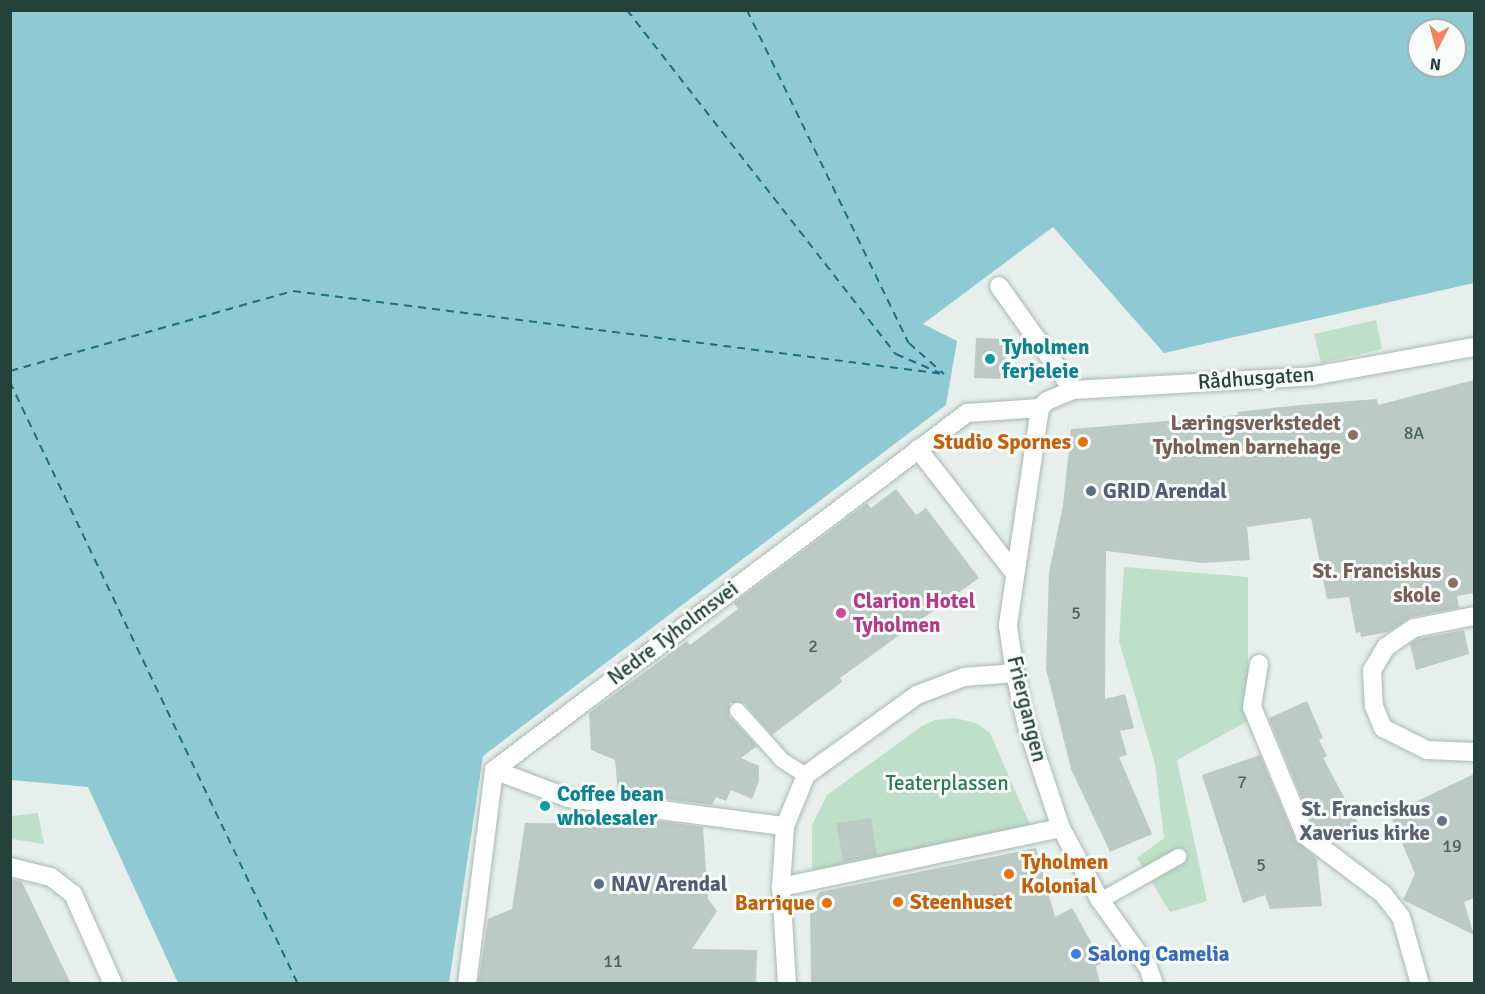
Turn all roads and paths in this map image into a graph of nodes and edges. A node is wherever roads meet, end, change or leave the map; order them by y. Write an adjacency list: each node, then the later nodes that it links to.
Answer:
1 (999, 286): 3 (street)
2 (1474, 347): 3 (street, Rådhusgaten)
3 (1073, 390): 4 (street, Rådhusgaten)
4 (1040, 408): 5 (street, Nedre Tyholmsvei); 6 (street, Friergangen)
5 (918, 449): 6 (street); 12 (street, Nedre Tyholmsvei)
6 (1013, 571): 9 (street, Friergangen)
7 (1474, 616): 11 (street)
8 (1259, 664): 24 (street)
9 (1016, 673): 13 (street); 15 (street, Friergangen)
10 (737, 710): 13 (lane)
11 (1474, 752)
12 (494, 770): 14 (street); 21 (street)
13 (806, 775): 14 (street)
14 (785, 826): 18 (street)
15 (1061, 828): 18 (street); 19 (street, Friergangen)
16 (1178, 856): 19 (lane)
17 (10, 867): 20 (street)
18 (782, 887): 22 (street)
19 (1100, 900): 23 (street, Friergangen)
20 (113, 984)
21 (467, 984)
22 (787, 984)
23 (1154, 984)
24 (1420, 984)

